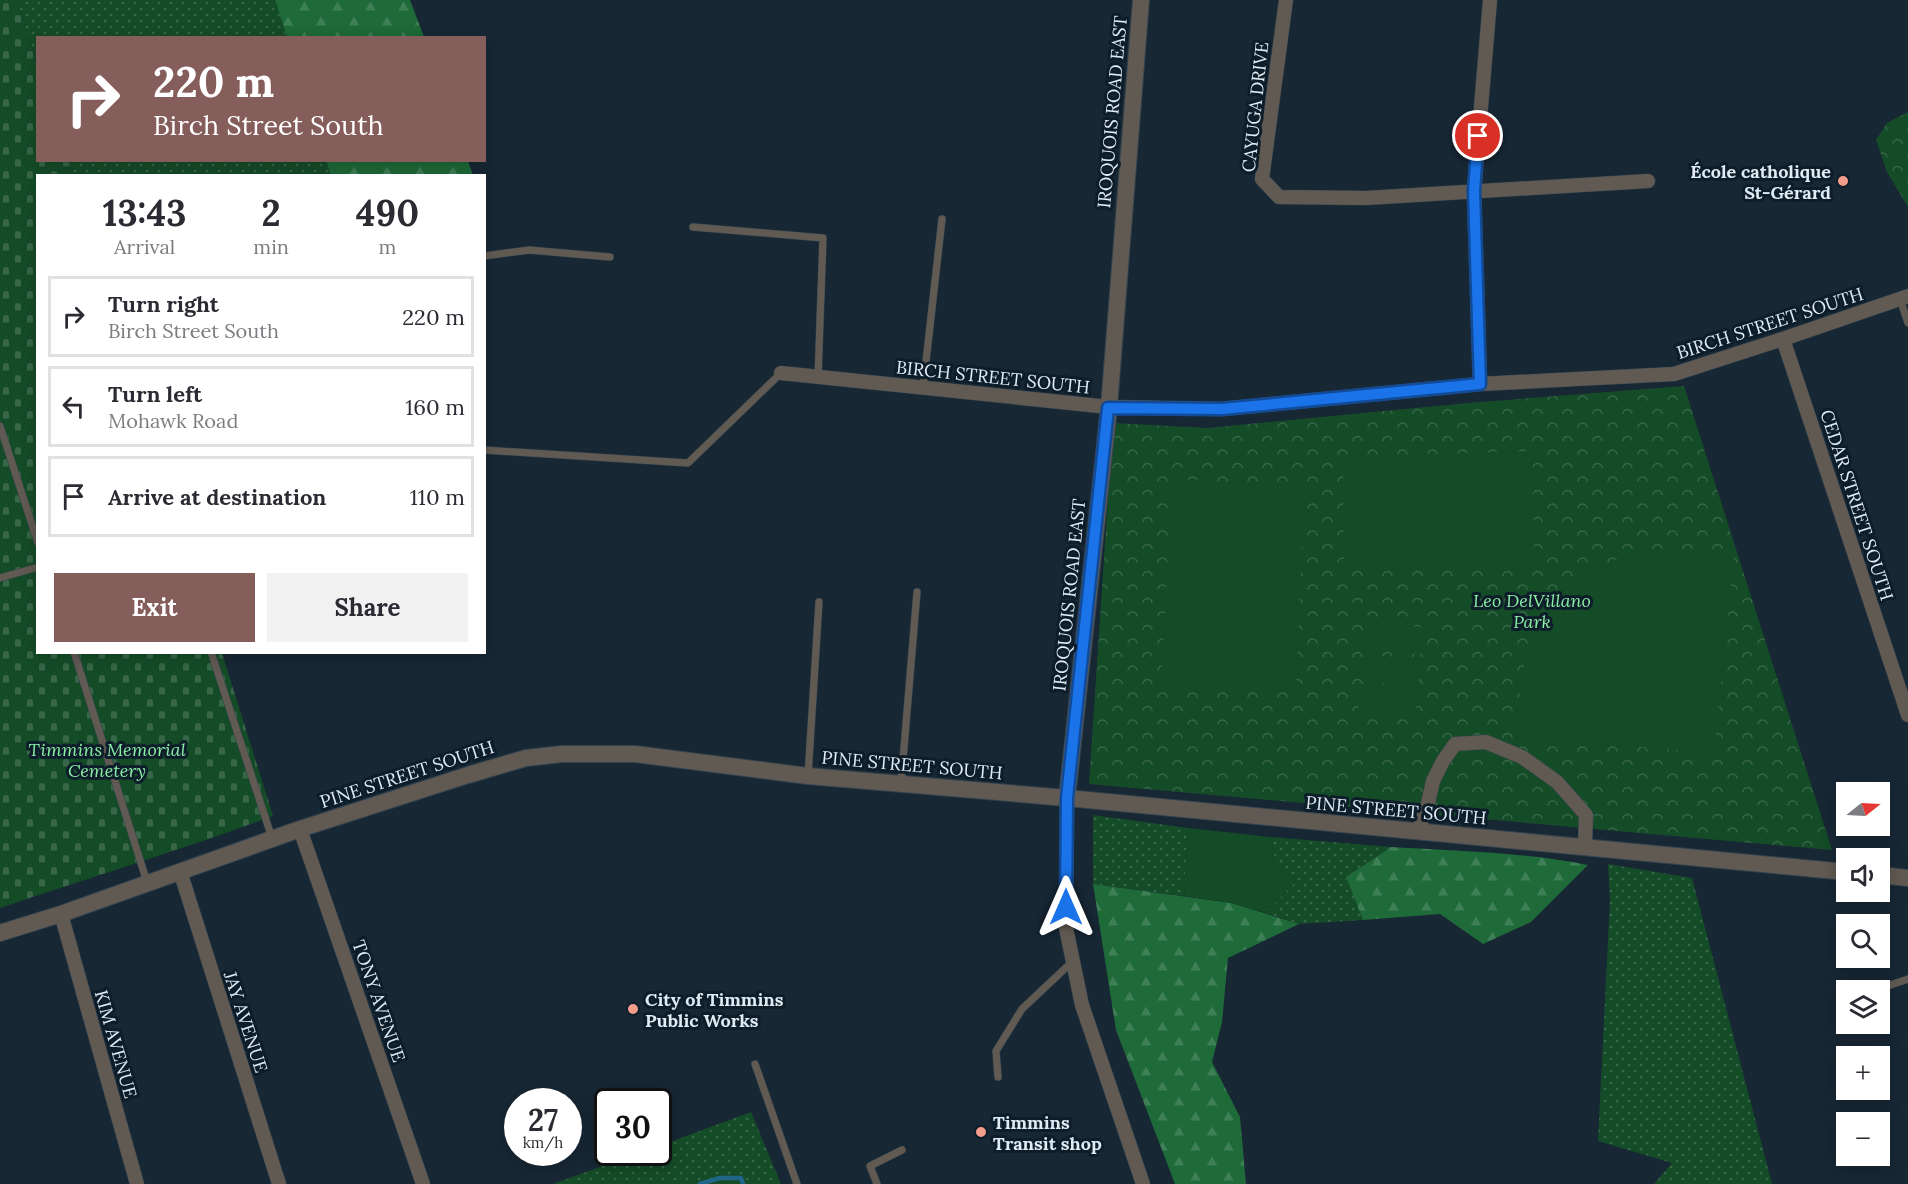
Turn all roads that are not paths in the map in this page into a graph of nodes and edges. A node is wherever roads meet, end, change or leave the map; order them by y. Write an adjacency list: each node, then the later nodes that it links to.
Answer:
1 (1141, 0): 17 (street, IROQUOIS ROAD EAST)
2 (1286, 0): 5 (street, CAYUGA DRIVE)
3 (1490, 0): 5 (street)
4 (1648, 181): 5 (street)
5 (1474, 191): 15 (street)
6 (942, 219): 16 (lane)
7 (693, 227): 14 (lane)
8 (486, 256): 9 (lane)
9 (610, 257)
10 (1904, 298): 11 (lane); 12 (street, BIRCH STREET SOUTH)
11 (1908, 323)
12 (1784, 339): 15 (street, BIRCH STREET SOUTH); 27 (street, CEDAR STREET SOUTH)
13 (780, 373): 14 (street, BIRCH STREET SOUTH); 19 (lane)
14 (818, 377): 16 (street, BIRCH STREET SOUTH)
15 (1480, 384): 17 (street, BIRCH STREET SOUTH)
16 (923, 388): 17 (street, BIRCH STREET SOUTH)
17 (1108, 408): 30 (street, IROQUOIS ROAD EAST)
18 (0, 426): 20 (lane)
19 (486, 450)
20 (36, 537)
21 (36, 568): 22 (lane)
22 (0, 578)
23 (917, 592): 29 (lane)
24 (819, 602): 28 (lane)
25 (75, 654): 39 (lane)
26 (212, 654): 33 (lane)
27 (1908, 715)
28 (808, 776): 29 (street, PINE STREET SOUTH); 31 (street, PINE STREET SOUTH)
29 (901, 784): 30 (street, PINE STREET SOUTH)
30 (1067, 798): 32 (street, PINE STREET SOUTH); 42 (street, IROQUOIS ROAD EAST)
31 (300, 829): 33 (street, PINE STREET SOUTH); 50 (street, TONY AVENUE)
32 (1418, 832): 34 (street, PINE STREET SOUTH); 34 (street)
33 (273, 840): 35 (street, PINE STREET SOUTH)
34 (1585, 846): 36 (street, PINE STREET SOUTH)
35 (180, 871): 39 (street, PINE STREET SOUTH); 49 (street, JAY AVENUE)
36 (1836, 871)
37 (1890, 876): 38 (street)
38 (1908, 878)
39 (147, 882): 40 (street, PINE STREET SOUTH)
40 (61, 914): 41 (street, PINE STREET SOUTH); 48 (street, KIM AVENUE)
41 (0, 933)
42 (1073, 961): 46 (lane); 53 (street, IROQUOIS ROAD EAST)
43 (1908, 979): 44 (lane)
44 (1890, 985)
45 (755, 1064): 51 (lane)
46 (998, 1077)
47 (902, 1150): 52 (lane)
48 (137, 1184)
49 (279, 1184)
50 (423, 1184)
51 (797, 1184)
52 (877, 1184)
53 (1143, 1184)

